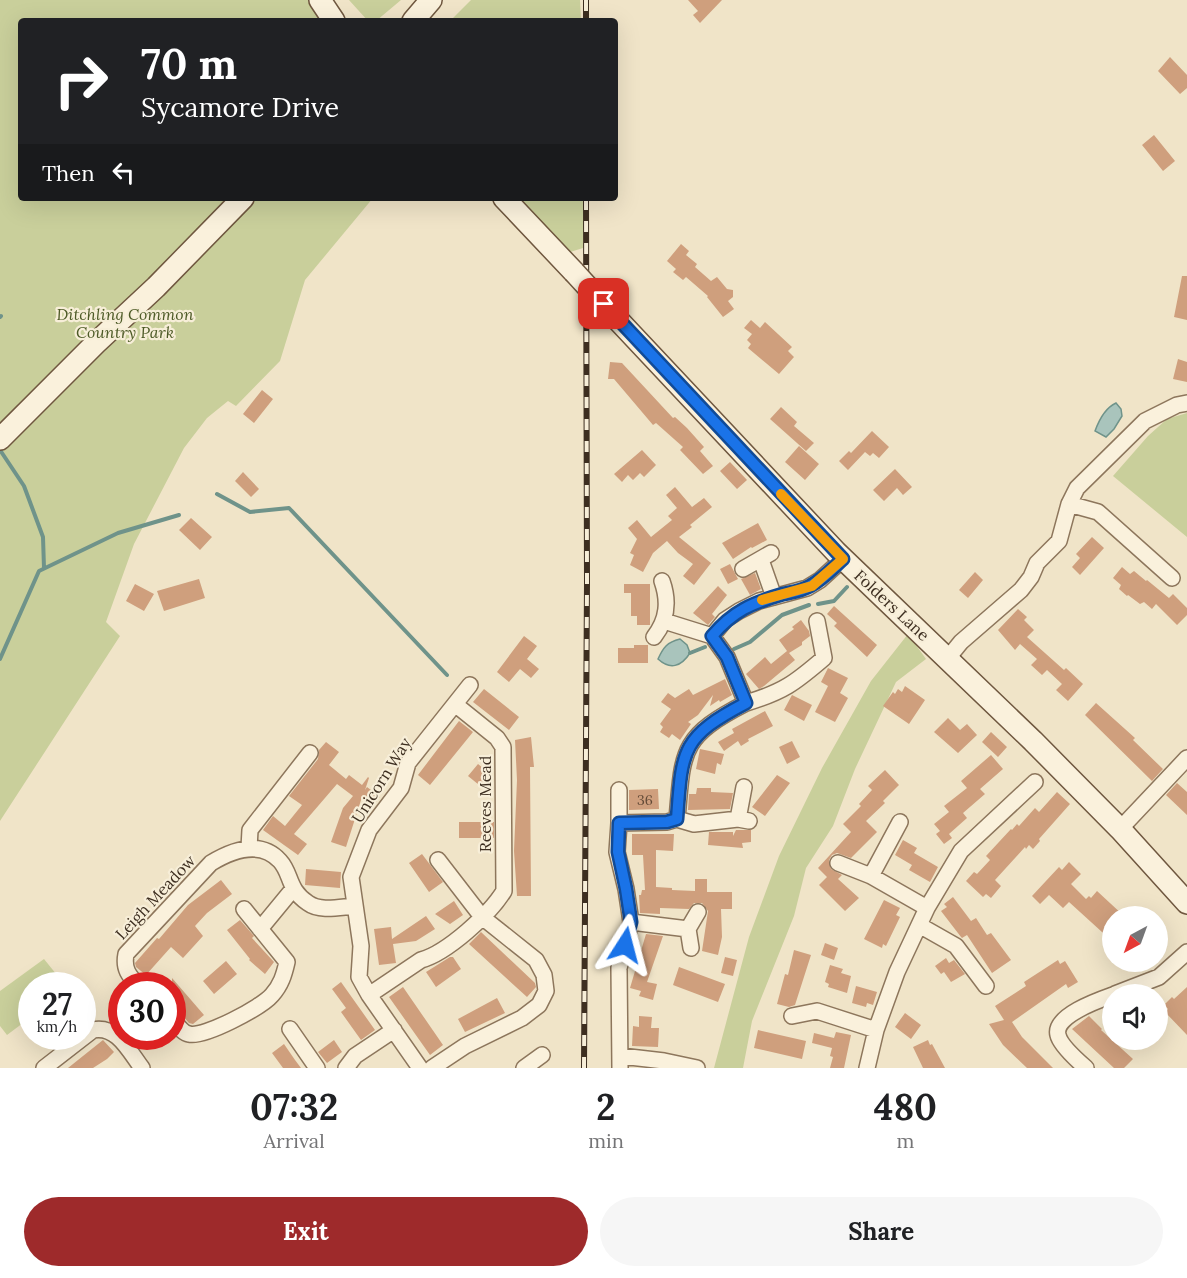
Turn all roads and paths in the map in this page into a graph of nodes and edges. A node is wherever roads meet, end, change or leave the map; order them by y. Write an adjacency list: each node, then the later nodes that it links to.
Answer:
1 (327, 10): 2 (main road)
2 (340, 18)
3 (240, 201): 6 (main road)
4 (507, 201): 8 (main road, Folders Lane, bridge)
5 (1187, 403): 7 (street)
6 (0, 439)
7 (1069, 504): 10 (street); 17 (street)
8 (843, 559): 12 (street); 17 (main road, Folders Lane)
9 (743, 569): 12 (street)
10 (1172, 578)
11 (662, 581): 13 (street)
12 (774, 597): 15 (street)
13 (664, 621): 15 (street); 16 (street)
14 (817, 621): 19 (street)
15 (712, 636): 19 (street)
16 (654, 637)
17 (948, 658): 29 (main road, Folders Lane)
18 (470, 685): 20 (street, Unicorn Way)
19 (746, 703): 26 (street)
20 (456, 705): 36 (street, Unicorn Way); 40 (street, Reeves Mead)
21 (310, 753): 30 (street)
22 (1187, 758): 29 (street)
23 (1035, 782): 37 (street)
24 (744, 787): 26 (street)
25 (619, 790): 28 (street)
26 (677, 819): 28 (street)
27 (900, 822): 33 (street)
28 (619, 823): 41 (street)
29 (1120, 829): 35 (main road, Folders Lane)
30 (249, 848): 34 (street); 47 (street, Leigh Meadow)
31 (438, 860): 40 (street)
32 (838, 863): 33 (street)
33 (871, 876): 37 (street)
34 (293, 890): 36 (street); 43 (street)
35 (1187, 903)
36 (354, 906): 50 (street, Unicorn Way)
37 (927, 908): 42 (street)
38 (244, 909): 43 (street)
39 (698, 912): 44 (street)
40 (482, 917): 50 (street, Reeves Mead); 64 (street)
41 (631, 922): 44 (street); 58 (street)
42 (919, 925): 49 (street); 55 (street)
43 (260, 929): 56 (street)
44 (688, 930): 45 (street)
45 (691, 948)
46 (1187, 952): 48 (street)
47 (128, 972)
48 (1142, 984)
49 (986, 986)
50 (369, 994): 54 (street, Unicorn Way)
51 (1102, 999): 68 (street)
52 (792, 1016): 55 (street)
53 (290, 1029): 61 (street)
54 (394, 1030): 62 (street); 63 (street, Unicorn Way)
55 (876, 1030): 67 (street)
56 (186, 1032)
57 (542, 1055): 65 (street)
58 (621, 1062): 66 (street)
59 (44, 1068): 60 (street)
60 (142, 1068)
61 (317, 1068)
62 (346, 1068)
63 (420, 1068)
64 (432, 1068)
65 (524, 1068)
66 (697, 1068)
67 (867, 1068)
68 (1086, 1068)

